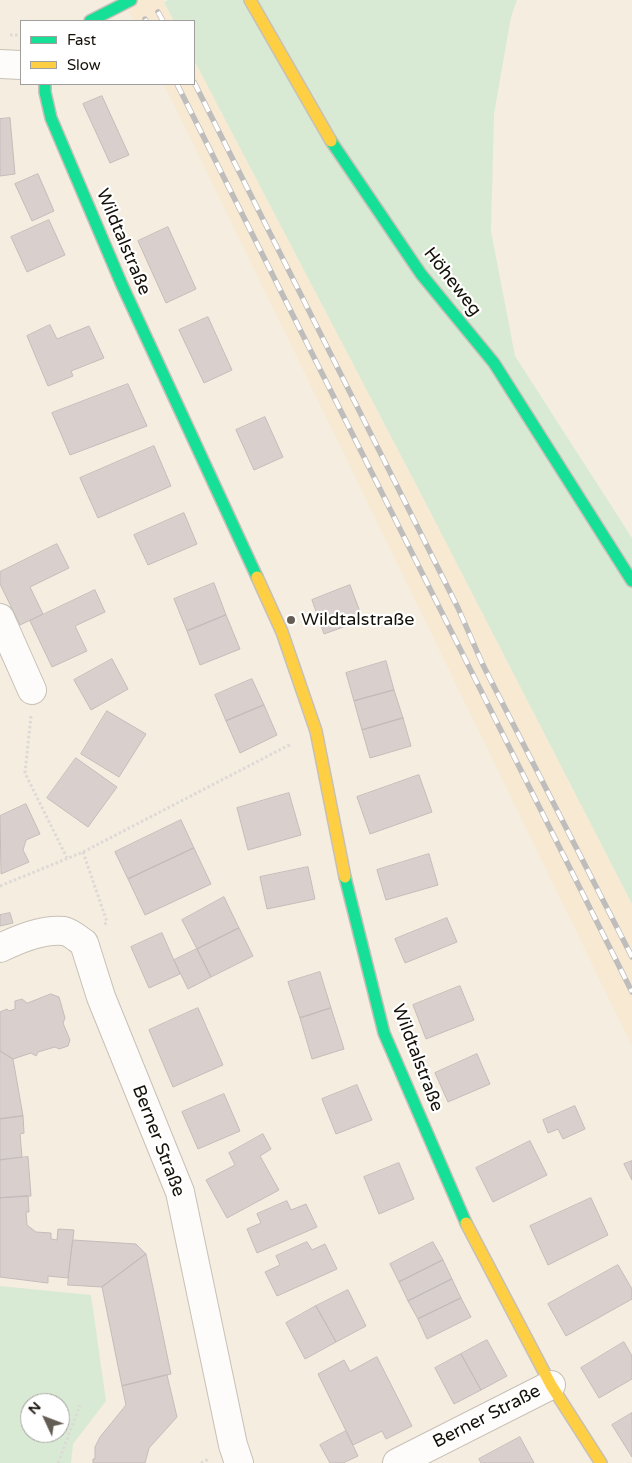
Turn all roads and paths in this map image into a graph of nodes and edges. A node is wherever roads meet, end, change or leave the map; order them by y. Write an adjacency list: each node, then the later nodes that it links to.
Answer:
1 (131, 0): 3 (street)
2 (250, 0): 7 (street, Höheweg)
3 (92, 20)
4 (0, 64): 5 (street)
5 (20, 66)
6 (45, 85): 10 (street, Wildtalstraße)
7 (632, 581)
8 (0, 618): 9 (street)
9 (32, 690): 12 (path)
10 (316, 731): 11 (path); 16 (street, Wildtalstraße)
11 (83, 852): 12 (path); 14 (path)
12 (67, 858): 13 (path)
13 (0, 886)
14 (84, 943): 15 (street); 19 (street, Berner Straße)
15 (0, 948)
16 (550, 1385): 20 (street, Berner Straße); 21 (street, Wildtalstraße)
17 (80, 1405): 18 (path)
18 (58, 1463)
19 (239, 1463)
20 (397, 1463)
21 (601, 1463)

